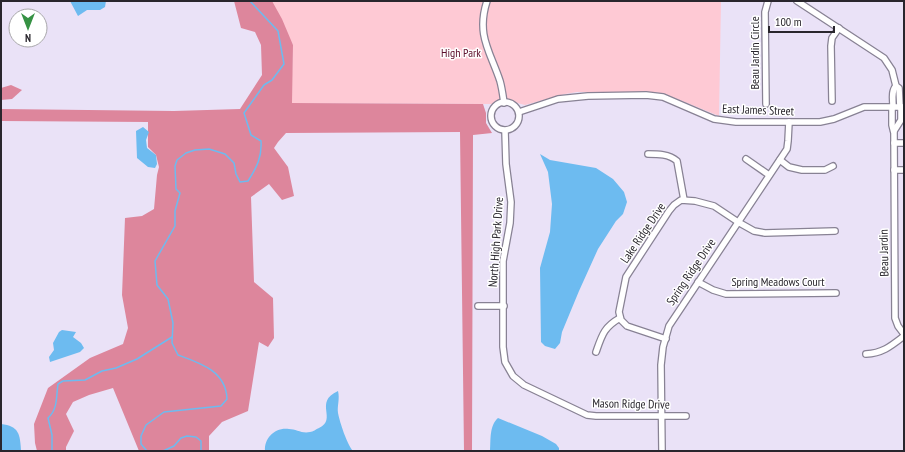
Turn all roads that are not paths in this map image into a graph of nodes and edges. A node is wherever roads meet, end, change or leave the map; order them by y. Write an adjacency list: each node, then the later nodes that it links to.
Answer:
1 (488, 1): 6 (street)
2 (768, 1): 7 (street, Beau Jardin Circle)
3 (796, 1): 4 (street)
4 (839, 28): 5 (street); 8 (street, Beau Jardin)
5 (832, 101)
6 (504, 103): 9 (street); 11 (street)
7 (766, 104)
8 (898, 107): 10 (street, East James Street); 12 (street, Beau Jardin); 12 (street, Beau Jardin)
9 (519, 112): 10 (street, East James Street); 11 (street)
10 (788, 122): 17 (street, Spring Ridge Drive)
11 (505, 131): 28 (street, North High Park Drive)
12 (894, 131): 13 (street, Beau Jardin)
13 (894, 143): 14 (street); 19 (street, Beau Jardin)
14 (904, 143)
15 (648, 154): 22 (street)
16 (746, 159): 21 (street)
17 (780, 160): 18 (street); 21 (street, Spring Ridge Drive)
18 (833, 166)
19 (894, 170): 20 (street); 30 (street, Beau Jardin)
20 (904, 170)
21 (769, 175): 23 (street, Spring Ridge Drive)
22 (684, 200): 23 (street, Lake Ridge Drive); 29 (street, Lake Ridge Drive)
23 (738, 222): 24 (street, Lake Ridge Drive); 25 (street, Spring Ridge Drive)
24 (835, 231)
25 (698, 282): 26 (street, Spring Meadows Court); 31 (street, Spring Ridge Drive)
26 (836, 293)
27 (478, 306): 28 (street)
28 (504, 306): 34 (street, North High Park Drive)
29 (620, 318): 31 (street); 32 (street)
30 (904, 335): 33 (street)
31 (666, 339): 35 (street, Spring Ridge Drive)
32 (596, 352)
33 (866, 354)
34 (513, 376): 35 (street, Mason Ridge Drive)
35 (662, 416): 36 (street, Mason Ridge Drive); 37 (street, Spring Ridge Drive)
36 (686, 416)
37 (662, 451)

